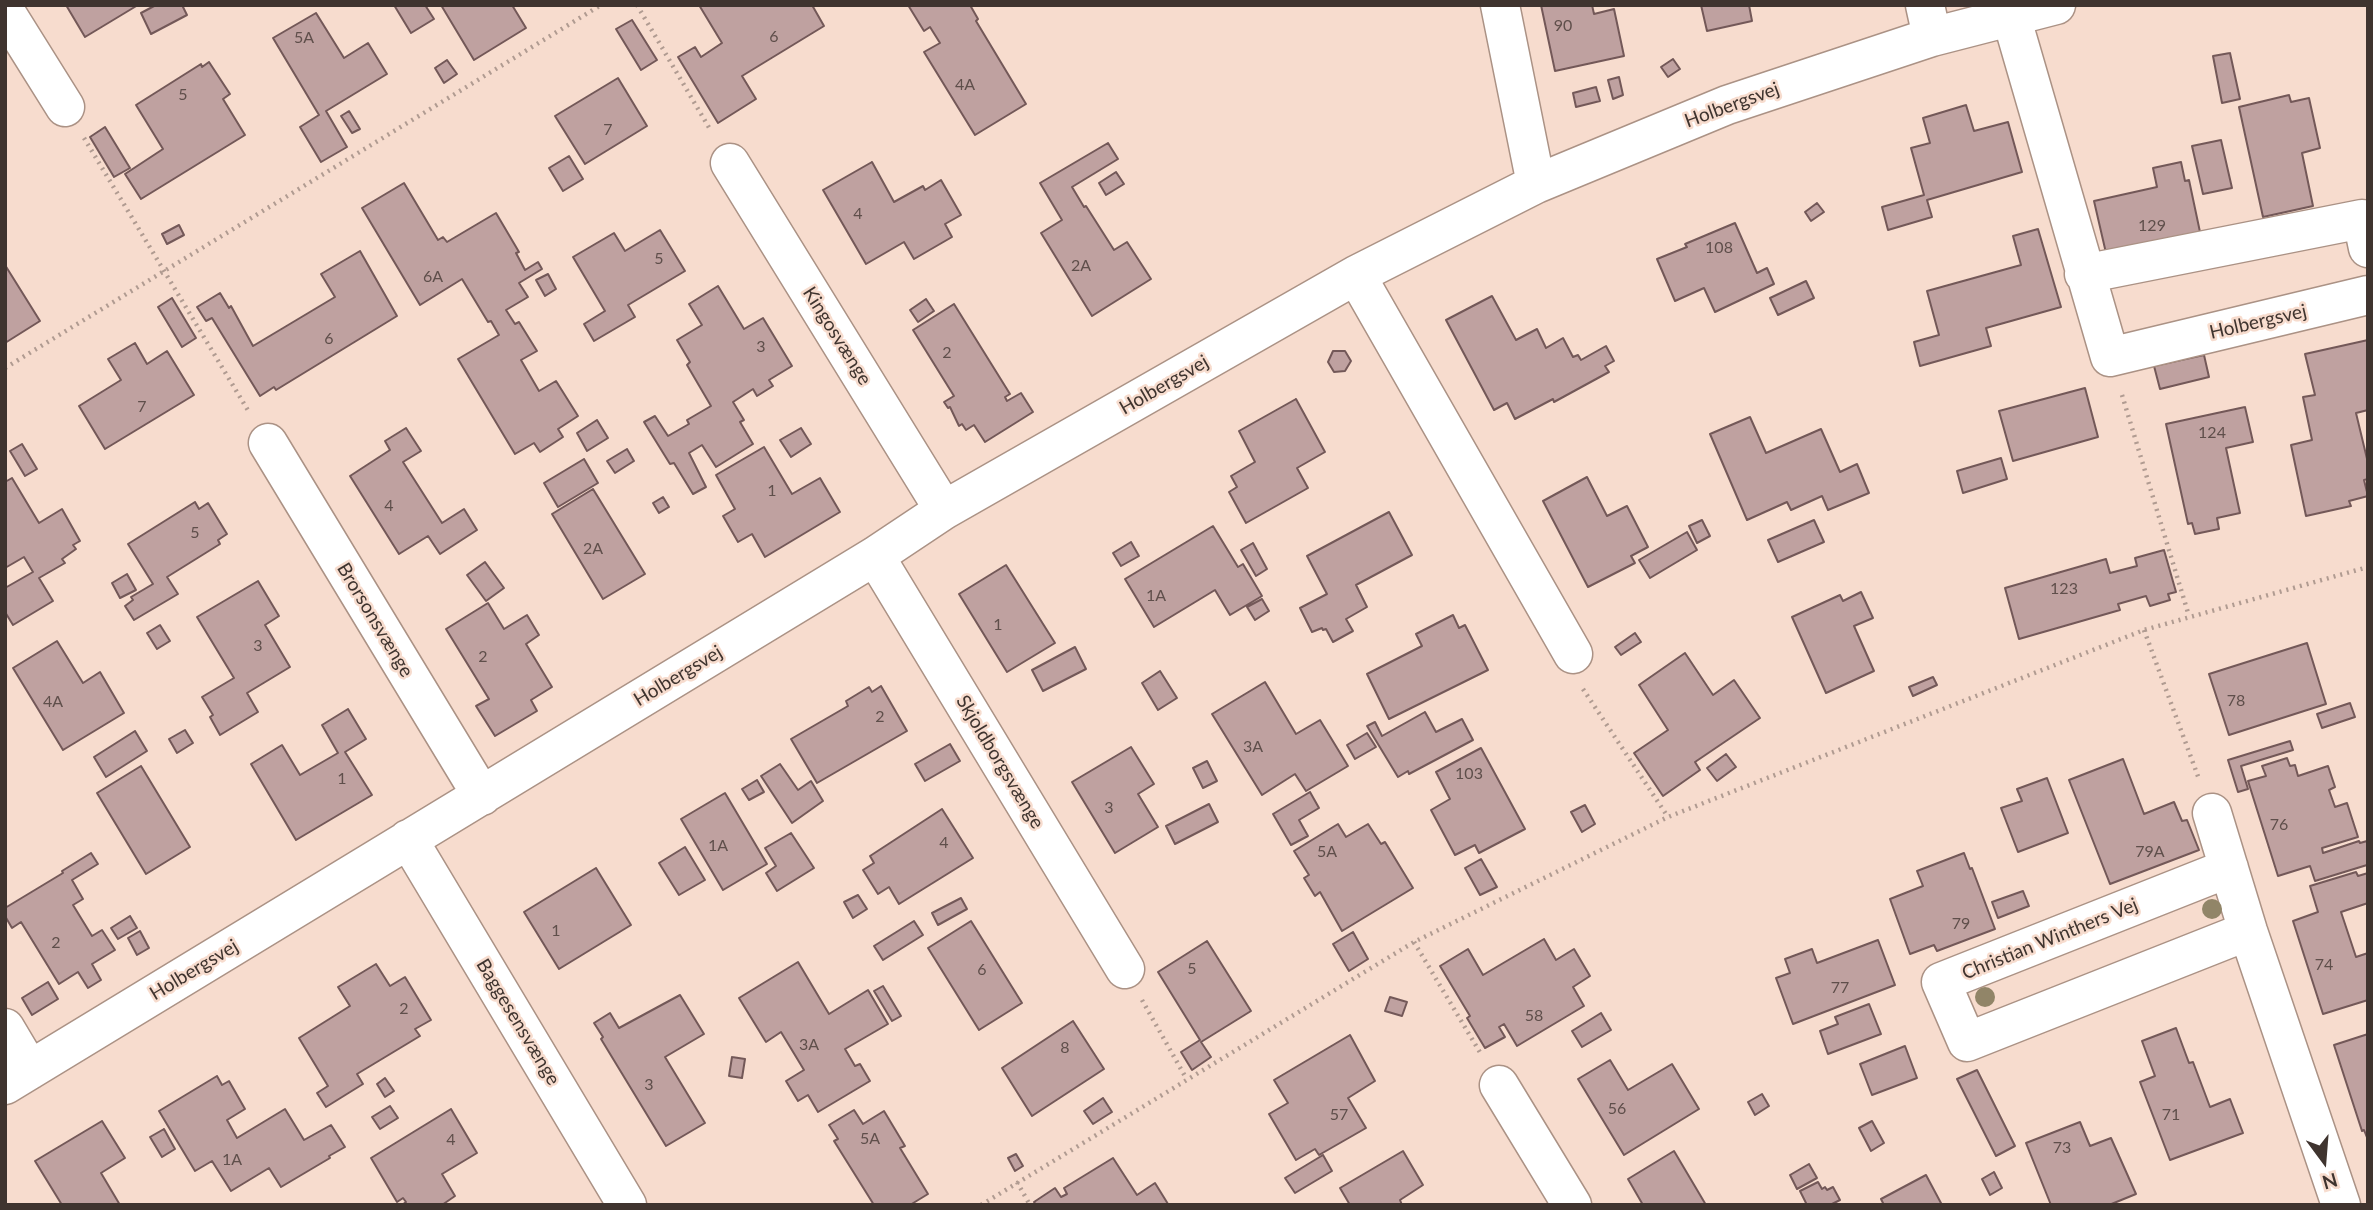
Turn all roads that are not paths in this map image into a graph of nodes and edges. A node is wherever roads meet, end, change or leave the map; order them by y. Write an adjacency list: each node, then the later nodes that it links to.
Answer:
1 (1500, 5): 8 (street)
2 (2056, 5): 4 (street, Holbergsvej)
3 (5, 10): 6 (street)
4 (2011, 16): 5 (street, Holbergsvej); 10 (street)
5 (1928, 21): 8 (street, Holbergsvej)
6 (65, 107)
7 (730, 163): 14 (street, Kingosvænge)
8 (1536, 184): 11 (street, Holbergsvej)
9 (2368, 248): 10 (street)
10 (2084, 274): 12 (street, Holbergsvej)
11 (1356, 275): 14 (street, Holbergsvej); 16 (street)
12 (2368, 295)
13 (268, 443): 17 (street, Brorsonsvænge)
14 (944, 510): 15 (street, Holbergsvej)
15 (875, 556): 17 (street, Holbergsvej); 22 (street, Skjoldborgsvænge)
16 (1573, 654)
17 (482, 796): 19 (street, Holbergsvej)
18 (2211, 813): 20 (street)
19 (408, 839): 24 (street, Holbergsvej); 26 (street, Baggesensvænge)
20 (2229, 868): 21 (street); 21 (street, Christian Winthers Vej)
21 (2248, 931): 28 (street)
22 (1125, 969)
23 (5, 1028): 24 (street)
24 (18, 1078)
25 (1499, 1085): 27 (street)
26 (627, 1205)
27 (1572, 1205)
28 (2341, 1205)

